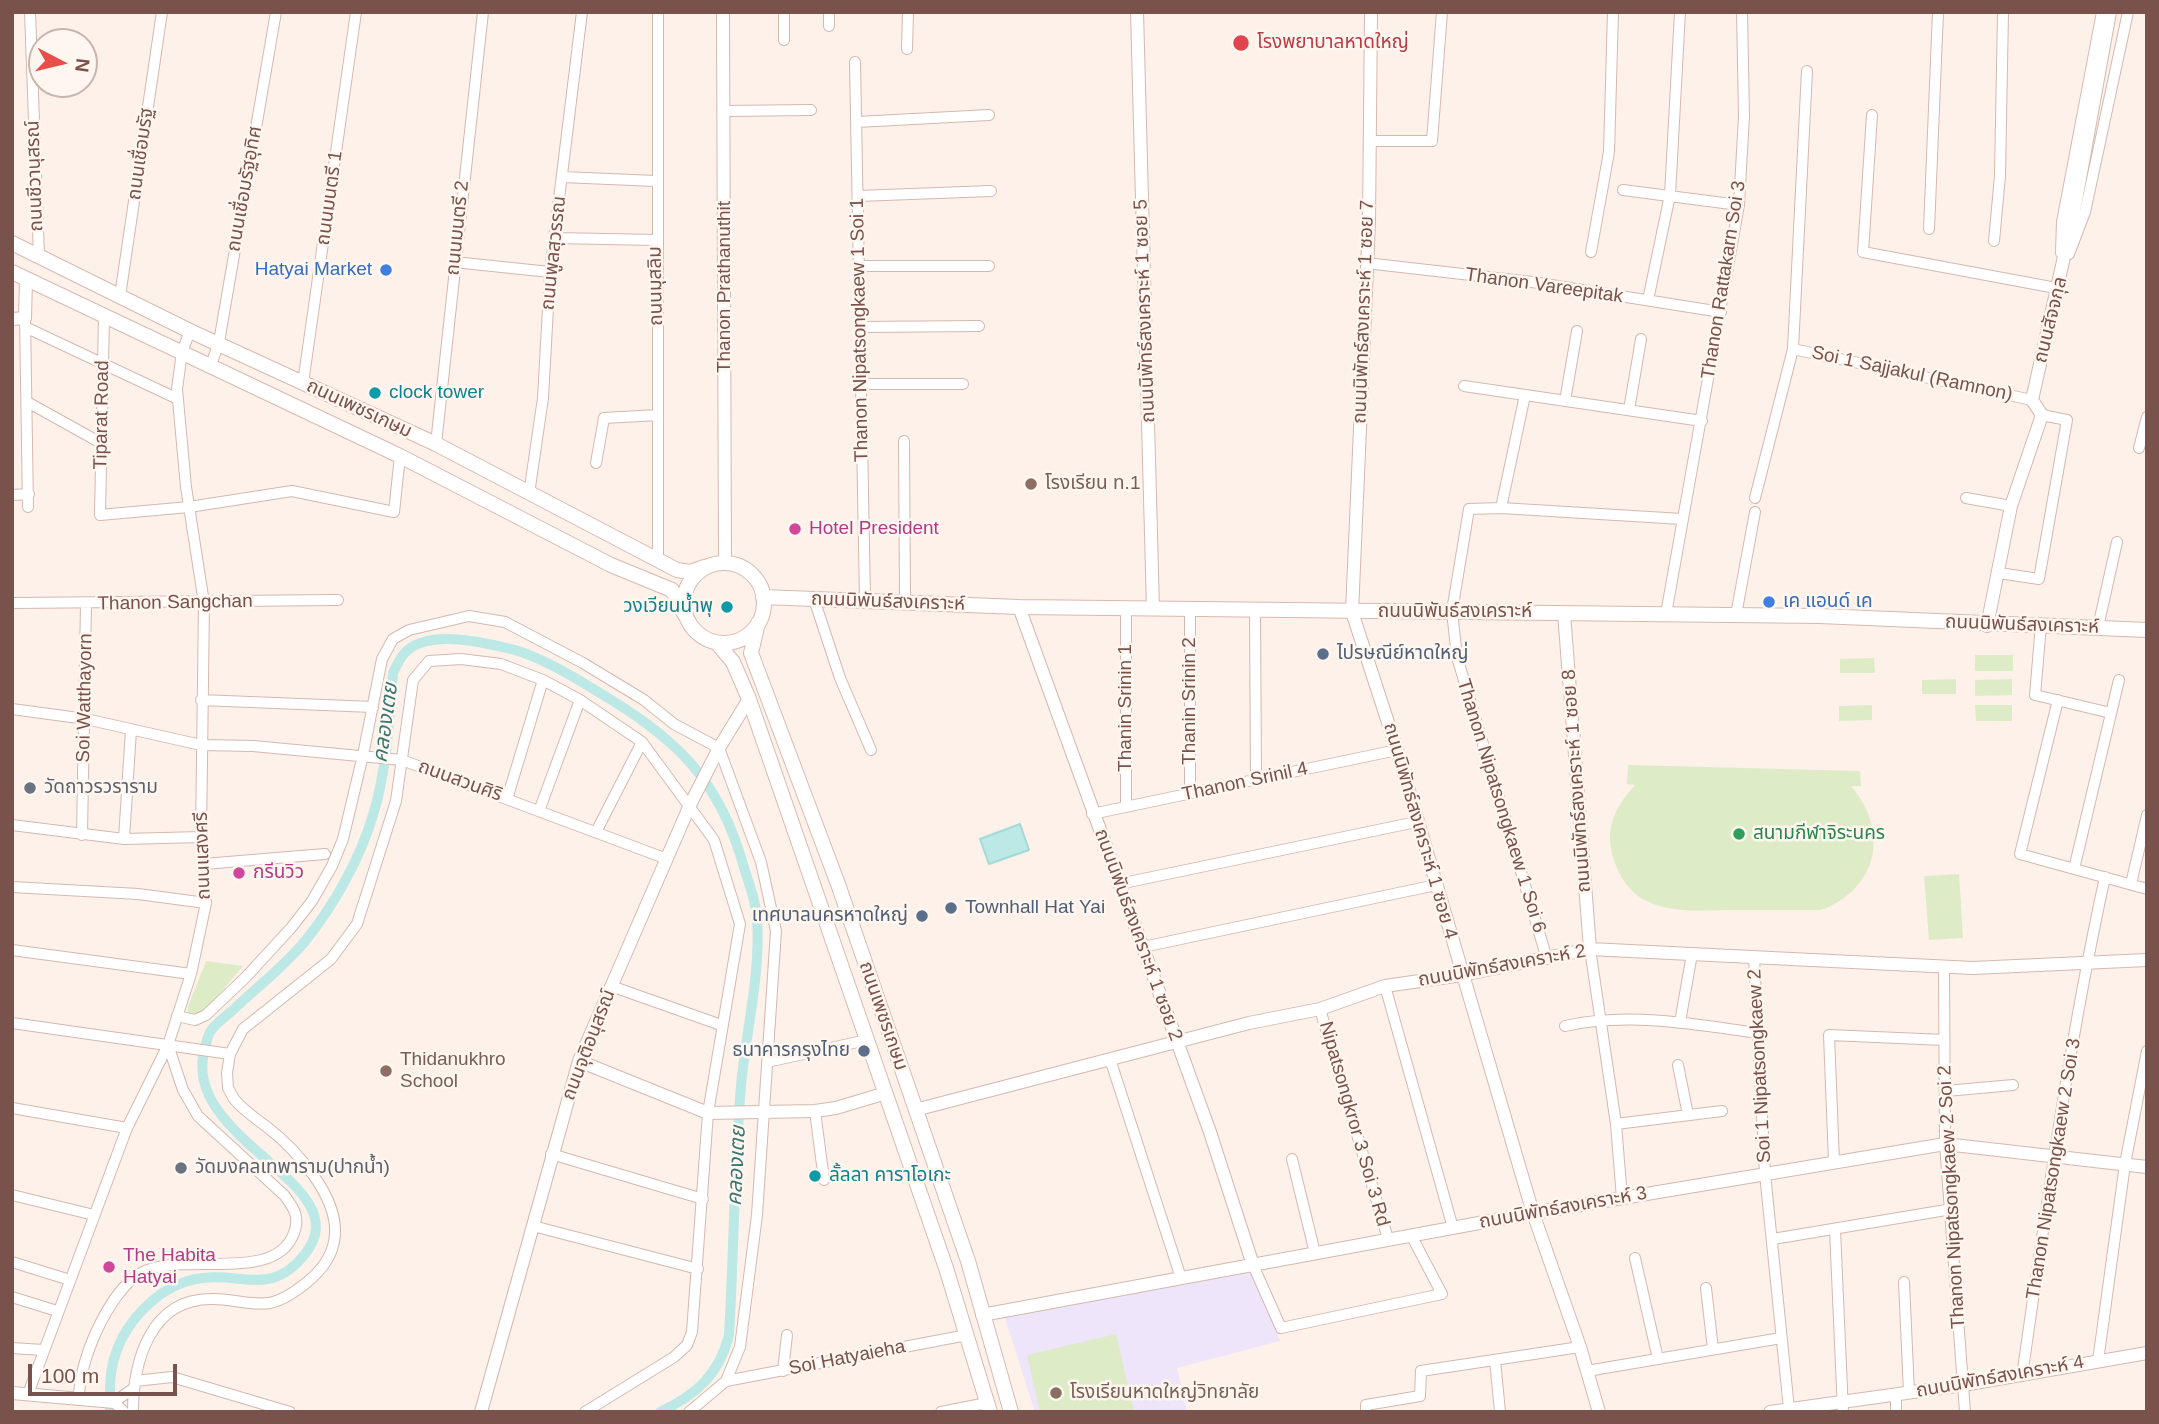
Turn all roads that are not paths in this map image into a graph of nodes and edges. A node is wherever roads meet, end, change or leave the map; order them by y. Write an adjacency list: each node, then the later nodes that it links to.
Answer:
1 (30, 12): 47 (street, ถนนชีวานุสรณ์)
2 (162, 12): 56 (street, ถนนเชื่อมรัฐ)
3 (276, 12): 66 (street, ถนนเชื่อมรัฐอุทิศ)
4 (356, 12): 71 (street, ถนนมนตรี 1)
5 (483, 12): 48 (street, ถนนมนตรี 2)
6 (582, 12): 34 (street, ถนนพูลสุวรรณ)
7 (658, 12): 35 (street, ถนนมุสลิม)
8 (723, 12): 29 (street, Thanon Prathanuthit)
9 (784, 12): 24 (street)
10 (829, 12): 23 (street)
11 (908, 12): 25 (street)
12 (1138, 12): 117 (street, ถนนนิพัทธ์สงเคราะห์ 1 ซอย 5)
13 (1371, 12): 33 (street, ถนนนิพัทธ์สงเคราะห์ 1 ซอย 7)
14 (1443, 12): 33 (street)
15 (1613, 12): 46 (street)
16 (1680, 12): 38 (street)
17 (1742, 12): 40 (street, Thanon Rattakarn Soi 3)
18 (1938, 12): 41 (street)
19 (2003, 12): 44 (street)
20 (2102, 12): 55 (street, ถนนสัจจกุล)
21 (2110, 12): 55 (street, ถนนสัจจกุล)
22 (2129, 12): 55 (street, ถนนสัจจกุล)
23 (829, 26)
24 (784, 40)
25 (907, 49)
26 (855, 62): 32 (street, Thanon Nipatsongkaew 1 Soi 1)
27 (1807, 71): 67 (street)
28 (811, 110): 29 (street)
29 (723, 111): 104 (street, Thanon Prathanuthit)
30 (989, 115): 32 (street)
31 (1872, 115): 55 (street)
32 (857, 122): 39 (street, Thanon Nipatsongkaew 1 Soi 1)
33 (1370, 141): 49 (street, ถนนนิพัทธ์สงเคราะห์ 1 ซอย 7)
34 (562, 177): 35 (street); 42 (street, ถนนพูลสุวรรณ)
35 (656, 181): 43 (street, ถนนมุสลิม)
36 (1623, 190): 38 (street)
37 (991, 191): 39 (street)
38 (1670, 195): 40 (street); 57 (street)
39 (858, 196): 50 (street, Thanon Nipatsongkaew 1 Soi 1)
40 (1738, 205): 58 (street, Thanon Rattakarn Soi 3)
41 (1929, 229)
42 (554, 238): 43 (street); 53 (street, ถนนพูลสุวรรณ)
43 (656, 240): 81 (street, ถนนมุสลิม)
44 (1994, 241)
45 (12, 243): 47 (main road, ถนนเพชรเกษม)
46 (1591, 252)
47 (39, 256): 56 (main road, ถนนเพชรเกษม)
48 (454, 262): 53 (street); 87 (street, ถนนมนตรี 2)
49 (1366, 263): 57 (street, Thanon Vareepitak); 121 (street, ถนนนิพัทธ์สงเคราะห์ 1 ซอย 7)
50 (860, 266): 51 (street); 62 (street, Thanon Nipatsongkaew 1 Soi 1)
51 (989, 266)
52 (12, 272): 54 (main road, ถนนเพชรเกษม)
53 (550, 272): 92 (street, ถนนพูลสุวรรณ)
54 (26, 279): 59 (main road, ถนนเพชรเกษม); 60 (street)
55 (2058, 283): 77 (street, ถนนสัจจกุล)
56 (120, 296): 63 (main road, ถนนเพชรเกษม)
57 (1648, 300): 58 (street, Thanon Vareepitak)
58 (1721, 312): 84 (street, Thanon Rattakarn Soi 3)
59 (104, 315): 68 (main road, ถนนเพชรเกษม); 69 (street, Tiparat Road)
60 (21, 321): 69 (street); 79 (street)
61 (979, 326): 62 (street)
62 (860, 327): 72 (street, Thanon Nipatsongkaew 1 Soi 1)
63 (190, 331): 66 (main road, ถนนเพชรเกษม); 68 (street, ถนนเเสงศรี)
64 (1577, 331): 78 (street)
65 (1641, 339): 80 (street)
66 (219, 342): 70 (street, ถนนเชื่อมรัฐอุทิศ); 71 (main road, ถนนเพชรเกษม)
67 (1793, 349): 77 (street, Soi 1 Sajjakul (Ramnon)); 94 (street)
68 (182, 352): 70 (main road, ถนนเพชรเกษม); 76 (street, ถนนเเสงศรี)
69 (103, 363): 76 (street); 86 (street, Tiparat Road)
70 (211, 365): 89 (main road, ถนนเพชรเกษม)
71 (303, 383): 87 (main road, ถนนเพชรเกษม)
72 (860, 384): 73 (street); 109 (street, Thanon Nipatsongkaew 1 Soi 1)
73 (963, 384)
74 (1464, 386): 75 (street)
75 (1525, 395): 78 (street); 99 (street)
76 (178, 398): 98 (street, ถนนเเสงศรี)
77 (2032, 400): 82 (street)
78 (1565, 401): 80 (street)
79 (29, 403): 86 (street); 91 (street)
80 (1629, 410): 84 (street)
81 (658, 415): 90 (street); 103 (street, ถนนมุสลิม)
82 (2042, 415): 96 (street); 106 (street)
83 (2147, 417): 88 (street)
84 (1702, 421): 101 (street, Thanon Rattakarn Soi 3)
85 (904, 441): 111 (street)
86 (101, 443): 98 (street, Tiparat Road)
87 (436, 444): 92 (main road, ถนนเพชรเกษม)
88 (2139, 448)
89 (400, 456): 98 (street); 124 (main road, ถนนเพชรเกษม)
90 (596, 463)
91 (29, 494): 93 (street); 97 (street)
92 (529, 494): 103 (main road, ถนนเพชรเกษม)
93 (12, 495)
94 (1755, 498)
95 (1966, 498): 96 (street)
96 (2011, 506): 106 (street)
97 (28, 507)
98 (189, 507): 114 (street, ถนนเเสงศรี)
99 (1501, 508): 101 (street); 120 (street, Thanon Nipatsongkaew 1 Soi 6)
100 (1755, 512): 125 (street)
101 (1682, 519): 123 (street, Thanon Rattakarn Soi 3)
102 (2117, 542): 129 (street)
103 (658, 560): 105 (main road, ถนนเพชรเกษม)
104 (725, 562): 105 (main road); 107 (main road)
105 (704, 567): 124 (main road)
106 (1999, 573): 128 (street)
107 (763, 597): 108 (main road, ถนนนิพันธ์สงเคราะห์); 126 (main road)
108 (814, 599): 109 (main road, ถนนนิพันธ์สงเคราะห์); 146 (street)
109 (865, 599): 111 (main road, ถนนนิพันธ์สงเคราะห์)
110 (338, 600): 114 (street, Thanon Sangchan)
111 (905, 602): 115 (main road, ถนนนิพันธ์สงเคราะห์)
112 (12, 603): 113 (street, Thanon Sangchan)
113 (86, 603): 114 (street, Thanon Sangchan); 141 (street, Soi Watthayorn)
114 (204, 603): 135 (street, ถนนเเสงศรี)
115 (1019, 607): 116 (main road, ถนนนิพันธ์สงเคราะห์); 156 (street, ถนนนิพันธ์สงเคราะห์ 1 ซอย 2)
116 (1126, 609): 117 (main road, ถนนนิพันธ์สงเคราะห์); 154 (street, Thanin Srinin 1)
117 (1153, 609): 118 (main road, ถนนนิพันธ์สงเคราะห์)
118 (1190, 609): 119 (main road, ถนนนิพันธ์สงเคราะห์); 151 (street, Thanin Srinin 2)
119 (1255, 609): 121 (main road, ถนนนิพันธ์สงเคราะห์); 150 (street)
120 (1452, 611): 121 (main road, ถนนนิพันธ์สงเคราะห์); 122 (main road, ถนนนิพันธ์สงเคราะห์); 182 (street, Thanon Nipatsongkaew 1 Soi 6)
121 (1352, 612): 147 (street, ถนนนิพัทธ์สงเคราะห์ 1 ซอย 4)
122 (1564, 612): 123 (main road, ถนนนิพันธ์สงเคราะห์); 178 (street, ถนนนิพัทธ์สงเคราะห์ 1 ซอย 8)
123 (1666, 614): 125 (main road, ถนนนิพันธ์สงเคราะห์)
124 (685, 615): 131 (main road)
125 (1735, 615): 128 (main road, ถนนนิพันธ์สงเคราะห์)
126 (758, 623): 131 (main road); 169 (main road, ถนนเพชรเกษม)
127 (2041, 625): 128 (main road, ถนนนิพันธ์สงเคราะห์); 129 (main road, ถนนนิพันธ์สงเคราะห์); 137 (street)
128 (1987, 626)
129 (2098, 626): 130 (main road, ถนนนิพันธ์สงเคราะห์)
130 (2147, 630)
131 (718, 643): 134 (main road, ถนนเพชรเกษม)
132 (543, 680): 136 (street); 149 (street); 152 (street)
133 (2119, 680): 140 (street)
134 (749, 699): 145 (street, ถนนจุติอนุสรณ์); 175 (main road, ถนนเพชรเกษม)
135 (201, 700): 138 (street); 144 (street, ถนนเเสงศรี)
136 (580, 700): 143 (street); 155 (street)
137 (2058, 700): 140 (street); 167 (street)
138 (373, 707): 145 (street); 148 (street)
139 (12, 709): 141 (street, ถนนสวนศิริ)
140 (2111, 713): 167 (street)
141 (86, 719): 142 (street, ถนนสวนศิริ); 161 (street, Soi Watthayorn)
142 (131, 730): 144 (street, ถนนสวนศิริ); 163 (street)
143 (642, 743): 153 (street); 160 (street)
144 (201, 745): 148 (street, ถนนสวนศิริ); 162 (street, ถนนเเสงศรี)
145 (719, 748): 153 (street, ถนนจุติอนุสรณ์); 206 (street)
146 (871, 750)
147 (1397, 750): 150 (street, Thanon Srinil 4); 158 (street, ถนนนิพัทธ์สงเคราะห์ 1 ซอย 4)
148 (364, 755): 149 (street, ถนนสวนศิริ); 191 (street)
149 (400, 760): 152 (street, ถนนสวนศิริ); 203 (street)
150 (1256, 780): 151 (street, Thanon Srinil 4)
151 (1190, 793): 154 (street, Thanon Srinil 4)
152 (507, 799): 155 (street, ถนนสวนศิริ)
153 (690, 805): 165 (street, ถนนจุติอนุสรณ์); 195 (street)
154 (1126, 807): 156 (street, Thanon Srinil 4)
155 (539, 811): 160 (street, ถนนสวนศิริ)
156 (1092, 814): 170 (street, ถนนนิพันธ์สงเคราะห์ 1 ซอย 2)
157 (2147, 815): 171 (street)
158 (1416, 822): 170 (street); 172 (street, ถนนนิพัทธ์สงเคราะห์ 1 ซอย 4)
159 (12, 825): 161 (street)
160 (596, 832): 165 (street, ถนนสวนศิริ)
161 (82, 835): 163 (street)
162 (201, 837): 163 (street); 166 (street, ถนนเเสงศรี)
163 (124, 839)
164 (325, 854): 166 (street)
165 (667, 859): 188 (street, ถนนจุติอนุสรณ์)
166 (204, 864): 176 (street, ถนนเเสงศรี)
167 (2074, 869): 168 (street)
168 (2105, 877): 171 (street); 184 (street, Thanon Nipatsongkaew 2 Soi 3)
169 (838, 884): 175 (main road); 212 (main road, ถนนเพชรเกษม)
170 (1119, 884): 177 (street, ถนนนิพันธ์สงเคราะห์ 1 ซอย 2)
171 (2131, 884): 174 (street)
172 (1436, 885): 177 (street); 187 (street, ถนนนิพัทธ์สงเคราะห์ 1 ซอย 4)
173 (12, 887): 176 (street)
174 (2147, 889)
175 (816, 892): 198 (main road, ถนนเพชรเกษม)
176 (206, 903): 186 (street, ถนนเเสงศรี)
177 (1143, 947): 200 (street, ถนนนิพันธ์สงเคราะห์ 1 ซอย 2)
178 (1590, 949): 180 (street, ถนนนิพัทธ์สงเคราะห์ 2); 182 (street, ถนนนิพัทธ์สงเคราะห์ 2); 192 (street)
179 (12, 950): 186 (street)
180 (1692, 954): 181 (street, ถนนนิพัทธ์สงเคราะห์ 2); 193 (street)
181 (1754, 957): 185 (street, ถนนนิพัทธ์สงเคราะห์ 2); 197 (street, Soi 1 Nipatsongkaew 2)
182 (1547, 959): 187 (street, ถนนนิพัทธ์สงเคราะห์ 2)
183 (2147, 960): 184 (street, ถนนนิพัทธ์สงเคราะห์ 2)
184 (2087, 962): 185 (street, ถนนนิพัทธ์สงเคราะห์ 2); 222 (street, Thanon Nipatsongkaew 2 Soi 3)
185 (1944, 966): 199 (street, Thanon Nipatsongkaew 2 Soi 2)
186 (191, 974): 191 (street, ถนนเเสงศรี)
187 (1462, 975): 189 (street, ถนนนิพัทธ์สงเคราะห์ 2); 233 (street, ถนนนิพัทธ์สงเคราะห์ 1 ซอย 4)
188 (611, 986): 195 (street); 205 (street, ถนนจุติอนุสรณ์)
189 (1385, 986): 190 (street, ถนนนิพัทธ์สงเคราะห์ 2); 236 (street)
190 (1320, 1009): 200 (street, ถนนนิพัทธ์สงเคราะห์ 2); 239 (street, Nipatsongkror 3 Soi 3 Rd)
191 (177, 1016): 201 (street, ถนนเเสงศรี)
192 (1600, 1018): 193 (street); 196 (street); 218 (street)
193 (1680, 1022): 197 (street)
194 (12, 1023): 201 (street)
195 (721, 1025): 215 (street)
196 (1565, 1026)
197 (1758, 1033): 227 (street, Soi 1 Nipatsongkaew 2)
198 (867, 1040): 206 (street); 210 (main road, ถนนเพชรเกษม)
199 (1944, 1040): 209 (street, Thanon Nipatsongkaew 2 Soi 2); 224 (street)
200 (1178, 1043): 204 (street, ถนนนิพัทธ์สงเคราะห์ 2); 245 (street, ถนนนิพันธ์สงเคราะห์ 1 ซอย 2)
201 (168, 1045): 203 (street); 219 (street, ถนนเเสงศรี); 276 (street)
202 (2147, 1051): 225 (street)
203 (224, 1053): 270 (street)
204 (1110, 1059): 212 (street, ถนนนิพัทธ์สงเคราะห์ 2); 248 (street)
205 (579, 1061): 215 (street); 221 (street, ถนนจุติอนุสรณ์)
206 (767, 1062): 216 (street)
207 (1678, 1065): 217 (street)
208 (2012, 1085): 209 (street)
209 (1946, 1091): 220 (street, Thanon Nipatsongkaew 2 Soi 2)
210 (886, 1093): 213 (street); 246 (main road, ถนนเพชรเกษม)
211 (12, 1108): 219 (street)
212 (915, 1110): 243 (main road, ถนนเพชรเกษม)
213 (815, 1111): 216 (street); 228 (street)
214 (1722, 1111): 217 (street)
215 (708, 1113): 216 (street); 231 (street)
216 (765, 1113): 269 (street)
217 (1688, 1115): 218 (street)
218 (1616, 1124): 230 (street)
219 (127, 1128): 234 (street, ถนนเเสงศรี)
220 (1945, 1144): 222 (street, ถนนนิพัทธ์สงเคราะห์ 3); 224 (street, ถนนนิพัทธ์สงเคราะห์ 3); 232 (street, Thanon Nipatsongkaew 2 Soi 2)
221 (551, 1154): 231 (street); 235 (street, ถนนจุติอนุสรณ์)
222 (2054, 1156): 225 (street, ถนนนิพัทธ์สงเคราะห์ 3); 268 (street, Thanon Nipatsongkaew 2 Soi 3)
223 (1292, 1159): 241 (street)
224 (1834, 1162): 227 (street, ถนนนิพัทธ์สงเคราะห์ 3)
225 (2124, 1164): 226 (street, ถนนนิพัทธ์สงเคราะห์ 3); 265 (street)
226 (2147, 1167)
227 (1765, 1174): 230 (street, ถนนนิพัทธ์สงเคราะห์ 3); 240 (street, Soi 1 Nipatsongkaew 2)
228 (824, 1180)
229 (12, 1195): 234 (street)
230 (1622, 1198): 233 (street, ถนนนิพัทธ์สงเคราะห์ 3)
231 (703, 1199): 247 (street)
232 (1952, 1209): 237 (street); 271 (street, Thanon Nipatsongkaew 2 Soi 2)
233 (1533, 1213): 236 (street, ถนนนิพัทธ์สงเคราะห์ 3); 258 (street, ถนนนิพัทธ์สงเคราะห์ 1 ซอย 4)
234 (94, 1215): 249 (street, ถนนเเสงศรี)
235 (533, 1226): 247 (street); 283 (street, ถนนจุติอนุสรณ์)
236 (1453, 1228): 238 (street, ถนนนิพัทธ์สงเคราะห์ 3)
237 (1835, 1228): 240 (street); 278 (street)
238 (1411, 1235): 239 (street, ถนนนิพัทธ์สงเคราะห์ 3); 245 (street)
239 (1388, 1239): 241 (street, ถนนนิพัทธ์สงเคราะห์ 3)
240 (1773, 1239): 257 (street, Soi 1 Nipatsongkaew 2)
241 (1315, 1253): 245 (street, ถนนนิพัทธ์สงเคราะห์ 3)
242 (1635, 1258): 263 (street)
243 (968, 1261): 246 (main road); 254 (main road, ถนนเพชรเกษม)
244 (12, 1262): 249 (street)
245 (1253, 1265): 248 (street, ถนนนิพัทธ์สงเคราะห์ 3)
246 (946, 1268): 256 (main road, ถนนเพชรเกษม)
247 (698, 1269): 284 (street)
248 (1181, 1278): 254 (street, ถนนนิพัทธ์สงเคราะห์ 3)
249 (70, 1280): 253 (street, ถนนเเสงศรี)
250 (1904, 1282): 272 (street)
251 (1706, 1288): 260 (street)
252 (12, 1297): 253 (street)
253 (57, 1311): 261 (street, ถนนเเสงศรี)
254 (982, 1315): 287 (main road, ถนนเพชรเกษม)
255 (787, 1335): 266 (street)
256 (967, 1335): 266 (street, Soi Hatyaieha); 277 (main road, ถนนเพชรเกษม)
257 (1781, 1338): 260 (street); 279 (street, Soi 1 Nipatsongkaew 2)
258 (1580, 1347): 264 (street); 267 (street, ถนนนิพัทธ์สงเคราะห์ 1 ซอย 4)
259 (12, 1348): 261 (street)
260 (1713, 1349): 263 (street)
261 (43, 1350): 274 (street, ถนนเเสงศรี)
262 (2147, 1353): 265 (street, ถนนนิพัทธ์สงเคราะห์ 4)
263 (1658, 1359): 267 (street)
264 (1495, 1360): 288 (street); 289 (street)
265 (2098, 1360): 268 (street, ถนนนิพัทธ์สงเคราะห์ 4)
266 (783, 1371): 269 (street, Soi Hatyaieha)
267 (1587, 1371): 290 (street, ถนนนิพัทธ์สงเคราะห์ 1 ซอย 4)
268 (2022, 1376): 271 (street, ถนนนิพัทธ์สงเคราะห์ 4)
269 (726, 1381): 285 (street)
270 (135, 1384): 275 (street); 281 (street); 282 (street)
271 (1963, 1385): 272 (street, ถนนนิพัทธ์สงเคราะห์ 4); 293 (street, Thanon Nipatsongkaew 2 Soi 2)
272 (1902, 1393): 278 (street, ถนนนิพัทธ์สงเคราะห์ 4); 292 (street)
273 (12, 1394): 274 (street)
274 (28, 1394): 276 (street)
275 (114, 1402): 276 (street); 280 (street)
276 (89, 1403)
277 (988, 1407): 286 (street)
278 (1844, 1407): 279 (street, ถนนนิพัทธ์สงเคราะห์ 4)
279 (1789, 1409): 291 (street, ถนนนิพัทธ์สงเคราะห์ 4)
280 (124, 1412)
281 (133, 1412)
282 (290, 1412)
283 (481, 1412)
284 (585, 1412)
285 (689, 1412)
286 (941, 1412)
287 (1011, 1412)
288 (1366, 1412)
289 (1500, 1412)
290 (1599, 1412)
291 (1772, 1412)
292 (1896, 1412)
293 (1965, 1412)

